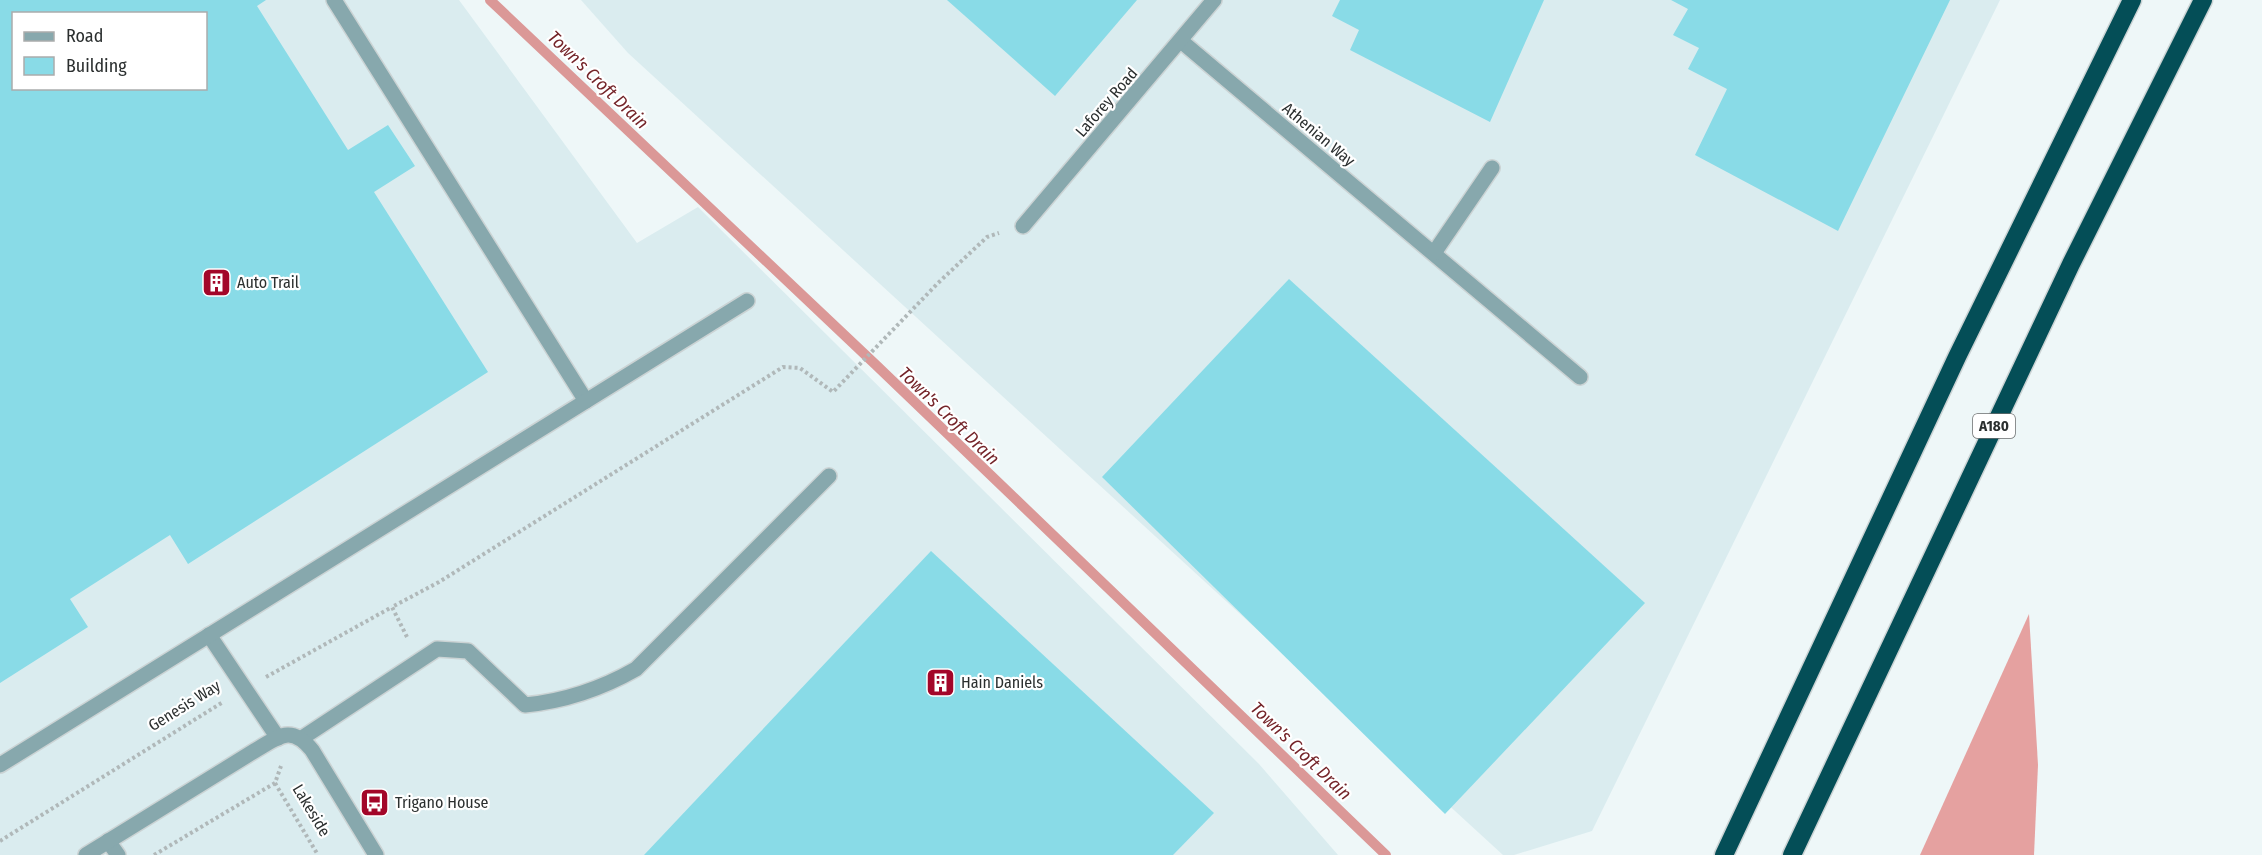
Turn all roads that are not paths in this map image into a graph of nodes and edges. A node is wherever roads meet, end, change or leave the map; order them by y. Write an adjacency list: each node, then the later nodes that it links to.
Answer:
1 (334, 0): 11 (street)
2 (1214, 0): 5 (street, Laforey Road)
3 (2132, 0): 20 (highway)
4 (2203, 0): 21 (highway, A180)
5 (1181, 42): 7 (street, Laforey Road); 8 (street, Athenian Way)
6 (1492, 168): 8 (street)
7 (1023, 226)
8 (1434, 254): 10 (street, Athenian Way)
9 (747, 301): 11 (street)
10 (1580, 376)
11 (586, 401): 13 (street)
12 (829, 476): 14 (street)
13 (209, 635): 14 (street, Lakeside); 15 (street)
14 (291, 736): 16 (street); 19 (street, Lakeside)
15 (0, 765)
16 (108, 841): 17 (street); 18 (street)
17 (86, 855)
18 (118, 855)
19 (376, 855)
20 (1724, 855)
21 (1792, 855)

